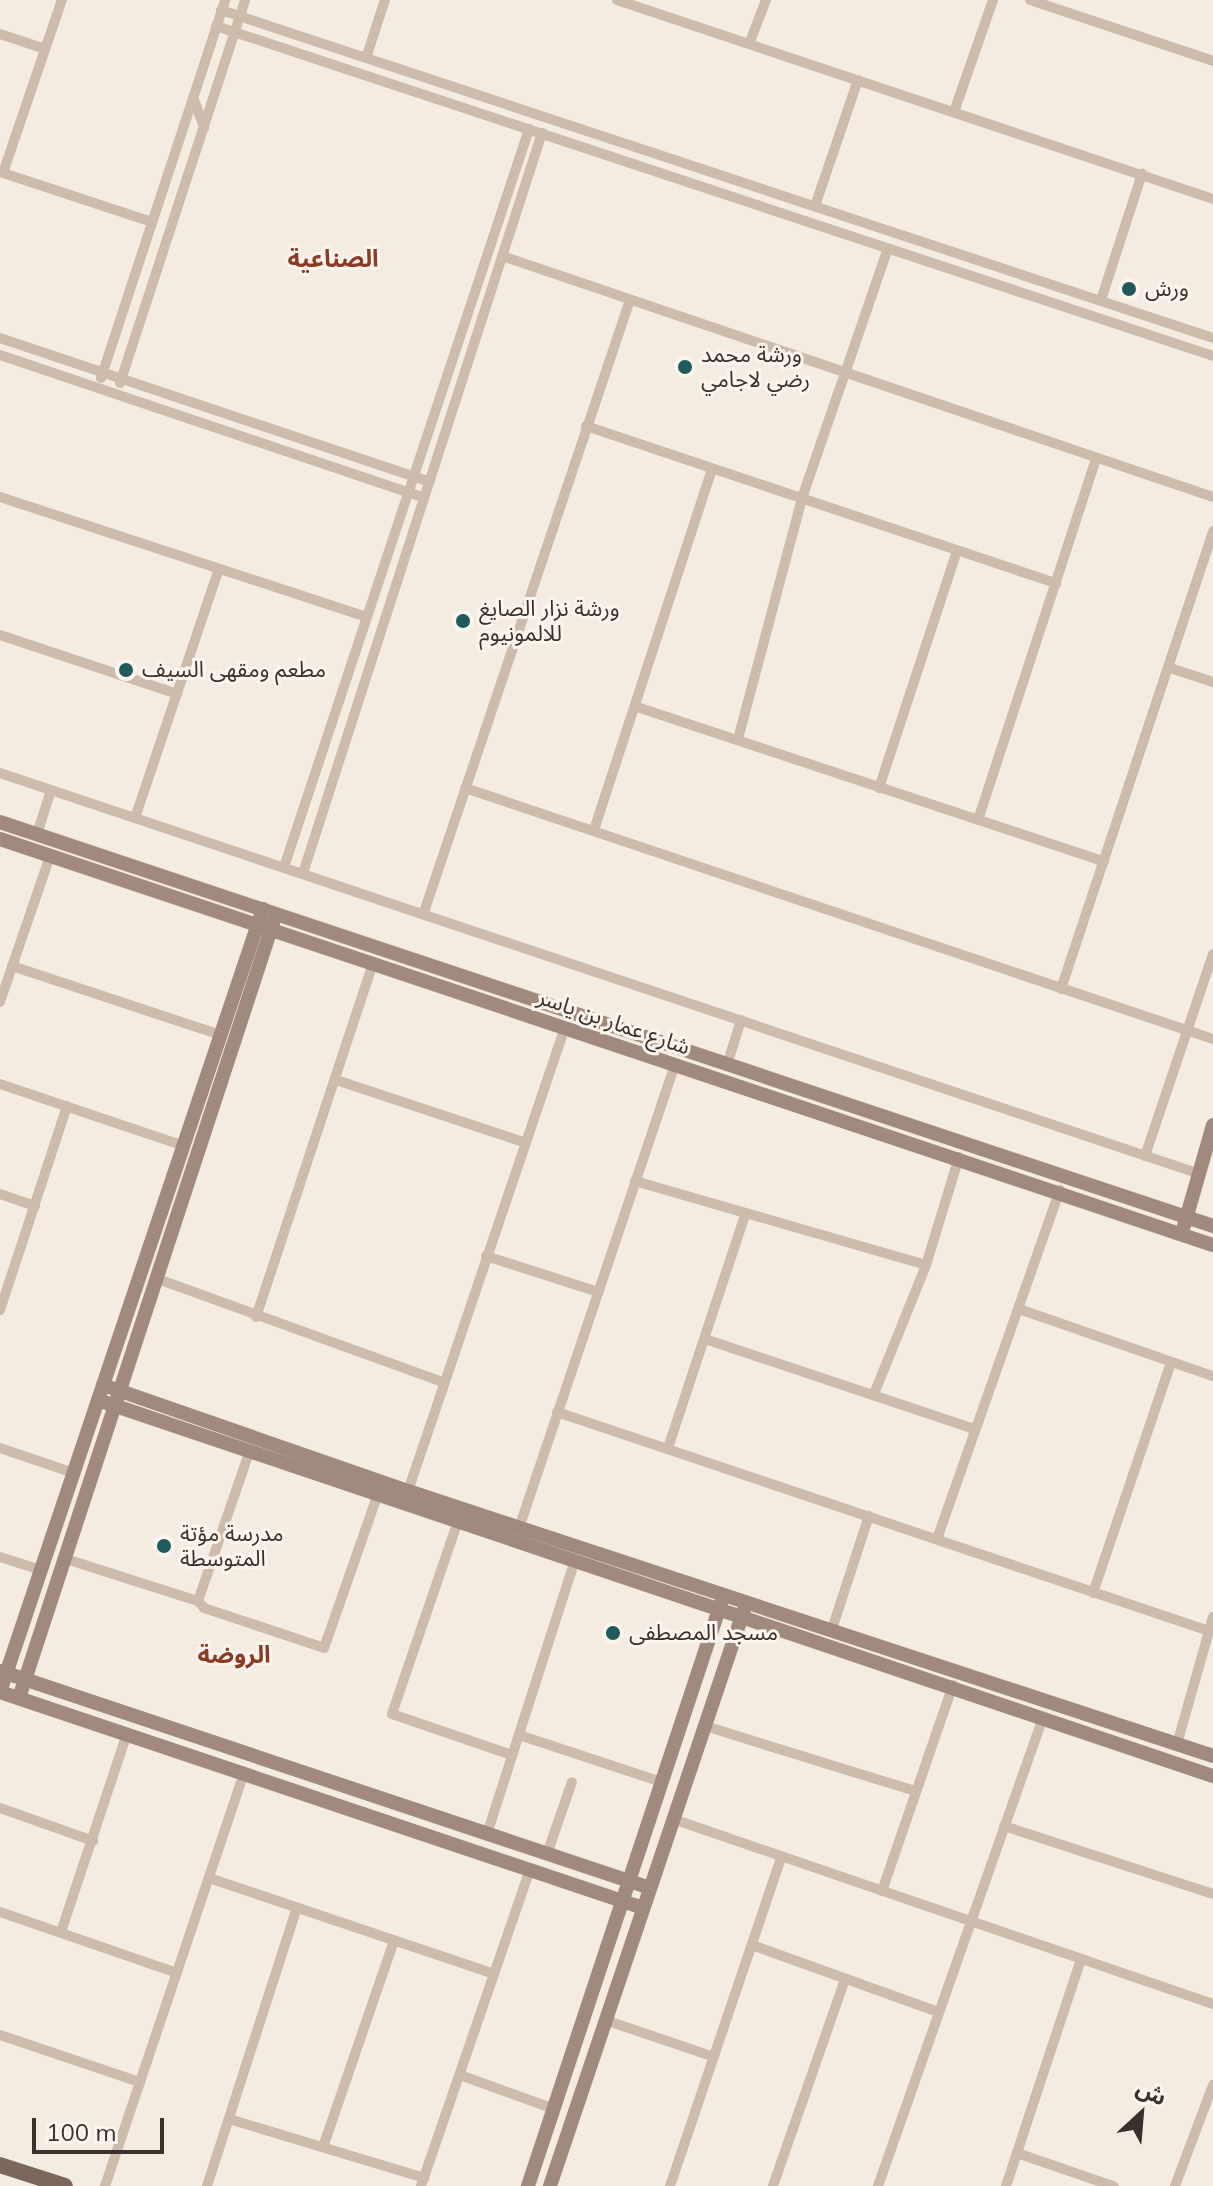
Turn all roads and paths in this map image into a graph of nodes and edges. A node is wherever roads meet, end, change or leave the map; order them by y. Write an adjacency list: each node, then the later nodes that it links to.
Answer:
1 (62, 0): 14 (street)
2 (245, 0): 9 (street)
3 (385, 0): 15 (street)
4 (617, 0): 13 (street)
5 (766, 0): 13 (street)
6 (993, 0): 20 (street)
7 (1030, 0): 16 (street)
8 (223, 5): 9 (street); 10 (street)
9 (240, 16): 11 (street); 15 (street)
10 (216, 26): 11 (street); 18 (street)
11 (235, 32): 22 (street); 23 (street)
12 (0, 34): 14 (street)
13 (749, 44): 17 (street)
14 (45, 49): 25 (street)
15 (366, 58): 19 (street)
16 (1213, 61)
17 (858, 80): 20 (street); 28 (street)
18 (193, 97): 22 (street); 29 (street)
19 (527, 111): 21 (street); 23 (street)
20 (954, 112): 26 (street)
21 (547, 117): 23 (street); 28 (street)
22 (204, 128): 40 (street)
23 (529, 129): 24 (street); 46 (street)
24 (542, 133): 30 (street); 31 (street)
25 (2, 172): 29 (street)
26 (1142, 174): 27 (street); 33 (street)
27 (1213, 199)
28 (815, 206): 33 (street)
29 (152, 222): 39 (street)
30 (888, 248): 37 (street); 38 (street)
31 (502, 256): 32 (street); 47 (street)
32 (630, 300): 38 (street); 43 (street)
33 (1101, 300): 35 (street)
34 (0, 338): 39 (street)
35 (1213, 338)
36 (0, 355): 41 (street)
37 (1213, 356)
38 (844, 368): 44 (street); 52 (street)
39 (103, 373): 40 (street); 41 (street)
40 (121, 379): 42 (street); 46 (street)
41 (98, 386): 42 (street)
42 (117, 392): 48 (street)
43 (586, 426): 45 (street); 65 (street)
44 (1096, 459): 50 (street); 56 (street)
45 (712, 470): 52 (street); 62 (street)
46 (414, 477): 47 (street); 48 (street)
47 (430, 482): 51 (street)
48 (408, 493): 51 (street); 57 (street)
49 (0, 497): 55 (street)
50 (1213, 497)
51 (424, 498): 77 (street)
52 (802, 498): 54 (street); 63 (street)
53 (1213, 531): 59 (street)
54 (957, 551): 56 (street); 66 (street)
55 (219, 569): 57 (street); 61 (street)
56 (1056, 583): 69 (street)
57 (367, 617): 76 (street)
58 (0, 635): 61 (street)
59 (1170, 668): 60 (street); 75 (street)
60 (1213, 682)
61 (177, 694): 68 (street)
62 (637, 707): 63 (street); 71 (street)
63 (738, 739): 66 (street)
64 (0, 773): 67 (street)
65 (465, 788): 71 (street); 79 (street)
66 (879, 788): 69 (street)
67 (51, 790): 68 (street); 72 (street)
68 (135, 818): 76 (street)
69 (978, 820): 75 (street)
70 (0, 822): 72 (street, شارع عمار بن ياسر)
71 (594, 830): 84 (street)
72 (37, 834): 78 (street, شارع عمار بن ياسر)
73 (0, 839): 74 (street, شارع عمار بن ياسر)
74 (50, 856): 80 (street, شارع عمار بن ياسر); 83 (street)
75 (1104, 861): 84 (street)
76 (284, 867): 77 (street)
77 (303, 873): 79 (street)
78 (270, 911): 80 (street); 91 (street, شارع عمار بن ياسر)
79 (424, 912): 86 (street)
80 (264, 927): 82 (street, شارع عمار بن ياسر); 89 (street); 113 (street)
81 (1213, 954): 88 (street)
82 (373, 963): 87 (street, شارع عمار بن ياسر); 93 (street)
83 (12, 966): 85 (street); 89 (street)
84 (1061, 989): 88 (street)
85 (0, 1002)
86 (741, 1020): 91 (street); 99 (street)
87 (565, 1027): 92 (street, شارع عمار بن ياسر); 97 (street)
88 (1189, 1031): 90 (street); 99 (street)
89 (221, 1035): 98 (street)
90 (1213, 1039)
91 (727, 1065): 107 (street, شارع عمار بن ياسر)
92 (674, 1067): 100 (street, شارع عمار بن ياسر); 102 (street)
93 (336, 1080): 97 (street); 117 (street)
94 (0, 1084): 95 (street)
95 (67, 1106): 98 (street); 105 (street)
96 (1213, 1125): 101 (street)
97 (524, 1142): 111 (street)
98 (184, 1146): 122 (street)
99 (1145, 1156): 101 (street)
100 (959, 1157): 103 (street, شارع عمار بن ياسر); 112 (street)
101 (1197, 1173): 107 (street)
102 (635, 1181): 106 (street); 114 (street)
103 (1060, 1190): 109 (street, شارع عمار بن ياسر); 115 (street)
104 (0, 1194): 105 (street)
105 (35, 1206): 116 (street)
106 (745, 1215): 112 (street); 118 (street)
107 (1187, 1218): 108 (street, شارع عمار بن ياسر); 109 (street)
108 (1213, 1226)
109 (1181, 1234): 110 (street, شارع عمار بن ياسر)
110 (1213, 1245)
111 (486, 1256): 114 (street); 121 (street)
112 (926, 1265): 123 (street)
113 (158, 1279): 117 (street); 124 (street)
114 (598, 1292): 126 (street)
115 (1019, 1309): 119 (street); 127 (street)
116 (0, 1310)
117 (256, 1317): 121 (street)
118 (705, 1339): 123 (street); 129 (street)
119 (1171, 1362): 120 (street); 143 (street)
120 (1213, 1376)
121 (443, 1382): 132 (street)
122 (103, 1385): 124 (street); 125 (street)
123 (874, 1394): 127 (street)
124 (119, 1398): 125 (street); 130 (street); 132 (street); 139 (street)
125 (98, 1400): 131 (street)
126 (557, 1412): 129 (street); 136 (street)
127 (974, 1429): 137 (street)
128 (0, 1448): 131 (street)
129 (668, 1448): 134 (street)
130 (250, 1450): 133 (street); 145 (street)
131 (74, 1473): 141 (street)
132 (408, 1491): 136 (street)
133 (378, 1494): 135 (street); 145 (street)
134 (869, 1516): 137 (street); 149 (street)
135 (458, 1521): 140 (street); 160 (street)
136 (519, 1528): 142 (street)
137 (937, 1539): 143 (street)
138 (0, 1557): 141 (street)
139 (66, 1559): 145 (street); 152 (street)
140 (575, 1560): 146 (street); 158 (street)
141 (41, 1570): 151 (street)
142 (725, 1592): 144 (street); 146 (street)
143 (1093, 1593): 150 (street)
144 (748, 1600): 147 (street); 149 (street)
145 (198, 1601)
146 (720, 1608): 147 (street); 165 (street)
147 (742, 1616): 153 (street); 156 (street)
148 (1213, 1617): 150 (street)
149 (832, 1629): 159 (street)
150 (1209, 1631): 159 (street)
151 (3, 1672): 152 (street); 154 (street)
152 (27, 1680): 154 (street); 170 (street)
153 (953, 1685): 155 (street); 166 (street)
154 (19, 1698): 157 (street)
155 (1042, 1719): 163 (street); 169 (street)
156 (705, 1726): 166 (street); 168 (street)
157 (127, 1734): 162 (street); 171 (street)
158 (519, 1735): 160 (street); 165 (street)
159 (1177, 1744): 161 (street)
160 (512, 1755): 170 (street)
161 (1213, 1756)
162 (244, 1774): 174 (street); 175 (street)
163 (1213, 1776)
164 (572, 1782): 172 (street)
165 (662, 1782): 176 (street)
166 (915, 1791): 178 (street)
167 (0, 1808): 171 (street)
168 (673, 1819): 173 (street); 177 (street)
169 (1004, 1826): 179 (street); 184 (street)
170 (487, 1834): 172 (street)
171 (93, 1841): 185 (street)
172 (547, 1854): 176 (street)
173 (782, 1856): 178 (street); 187 (street)
174 (530, 1870): 180 (street); 190 (street)
175 (209, 1878): 181 (street); 189 (street)
176 (629, 1881): 177 (street); 180 (street)
177 (650, 1888): 182 (street)
178 (882, 1891): 184 (street)
179 (1213, 1894)
180 (624, 1901): 182 (street); 200 (street)
181 (297, 1908): 186 (street); 202 (street)
182 (643, 1908): 194 (street)
183 (0, 1912): 185 (street)
184 (969, 1921): 188 (street); 193 (street)
185 (61, 1932): 189 (street)
186 (394, 1941): 190 (street); 203 (street)
187 (752, 1945): 191 (street); 196 (street)
188 (1081, 1959): 192 (street); 204 (street)
189 (177, 1973): 198 (street)
190 (494, 1974): 197 (street)
191 (845, 1979): 193 (street); 213 (street)
192 (1213, 2004)
193 (938, 2012): 214 (street)
194 (605, 2020): 196 (street); 211 (street)
195 (0, 2035): 198 (street)
196 (714, 2057): 212 (street)
197 (460, 2075): 200 (street); 206 (street)
198 (140, 2082): 208 (street)
199 (1213, 2085): 201 (street)
200 (554, 2109): 210 (street)
201 (1209, 2116): 217 (street)
202 (229, 2119): 203 (street); 209 (street)
203 (323, 2147): 206 (street)
204 (1017, 2153): 215 (street); 216 (street)
205 (0, 2165): 207 (main road)
206 (423, 2182)
207 (65, 2186)
208 (105, 2186)
209 (207, 2186)
210 (528, 2186)
211 (550, 2186)
212 (670, 2186)
213 (773, 2186)
214 (878, 2186)
215 (1006, 2186)
216 (1113, 2186)
217 (1175, 2186)

